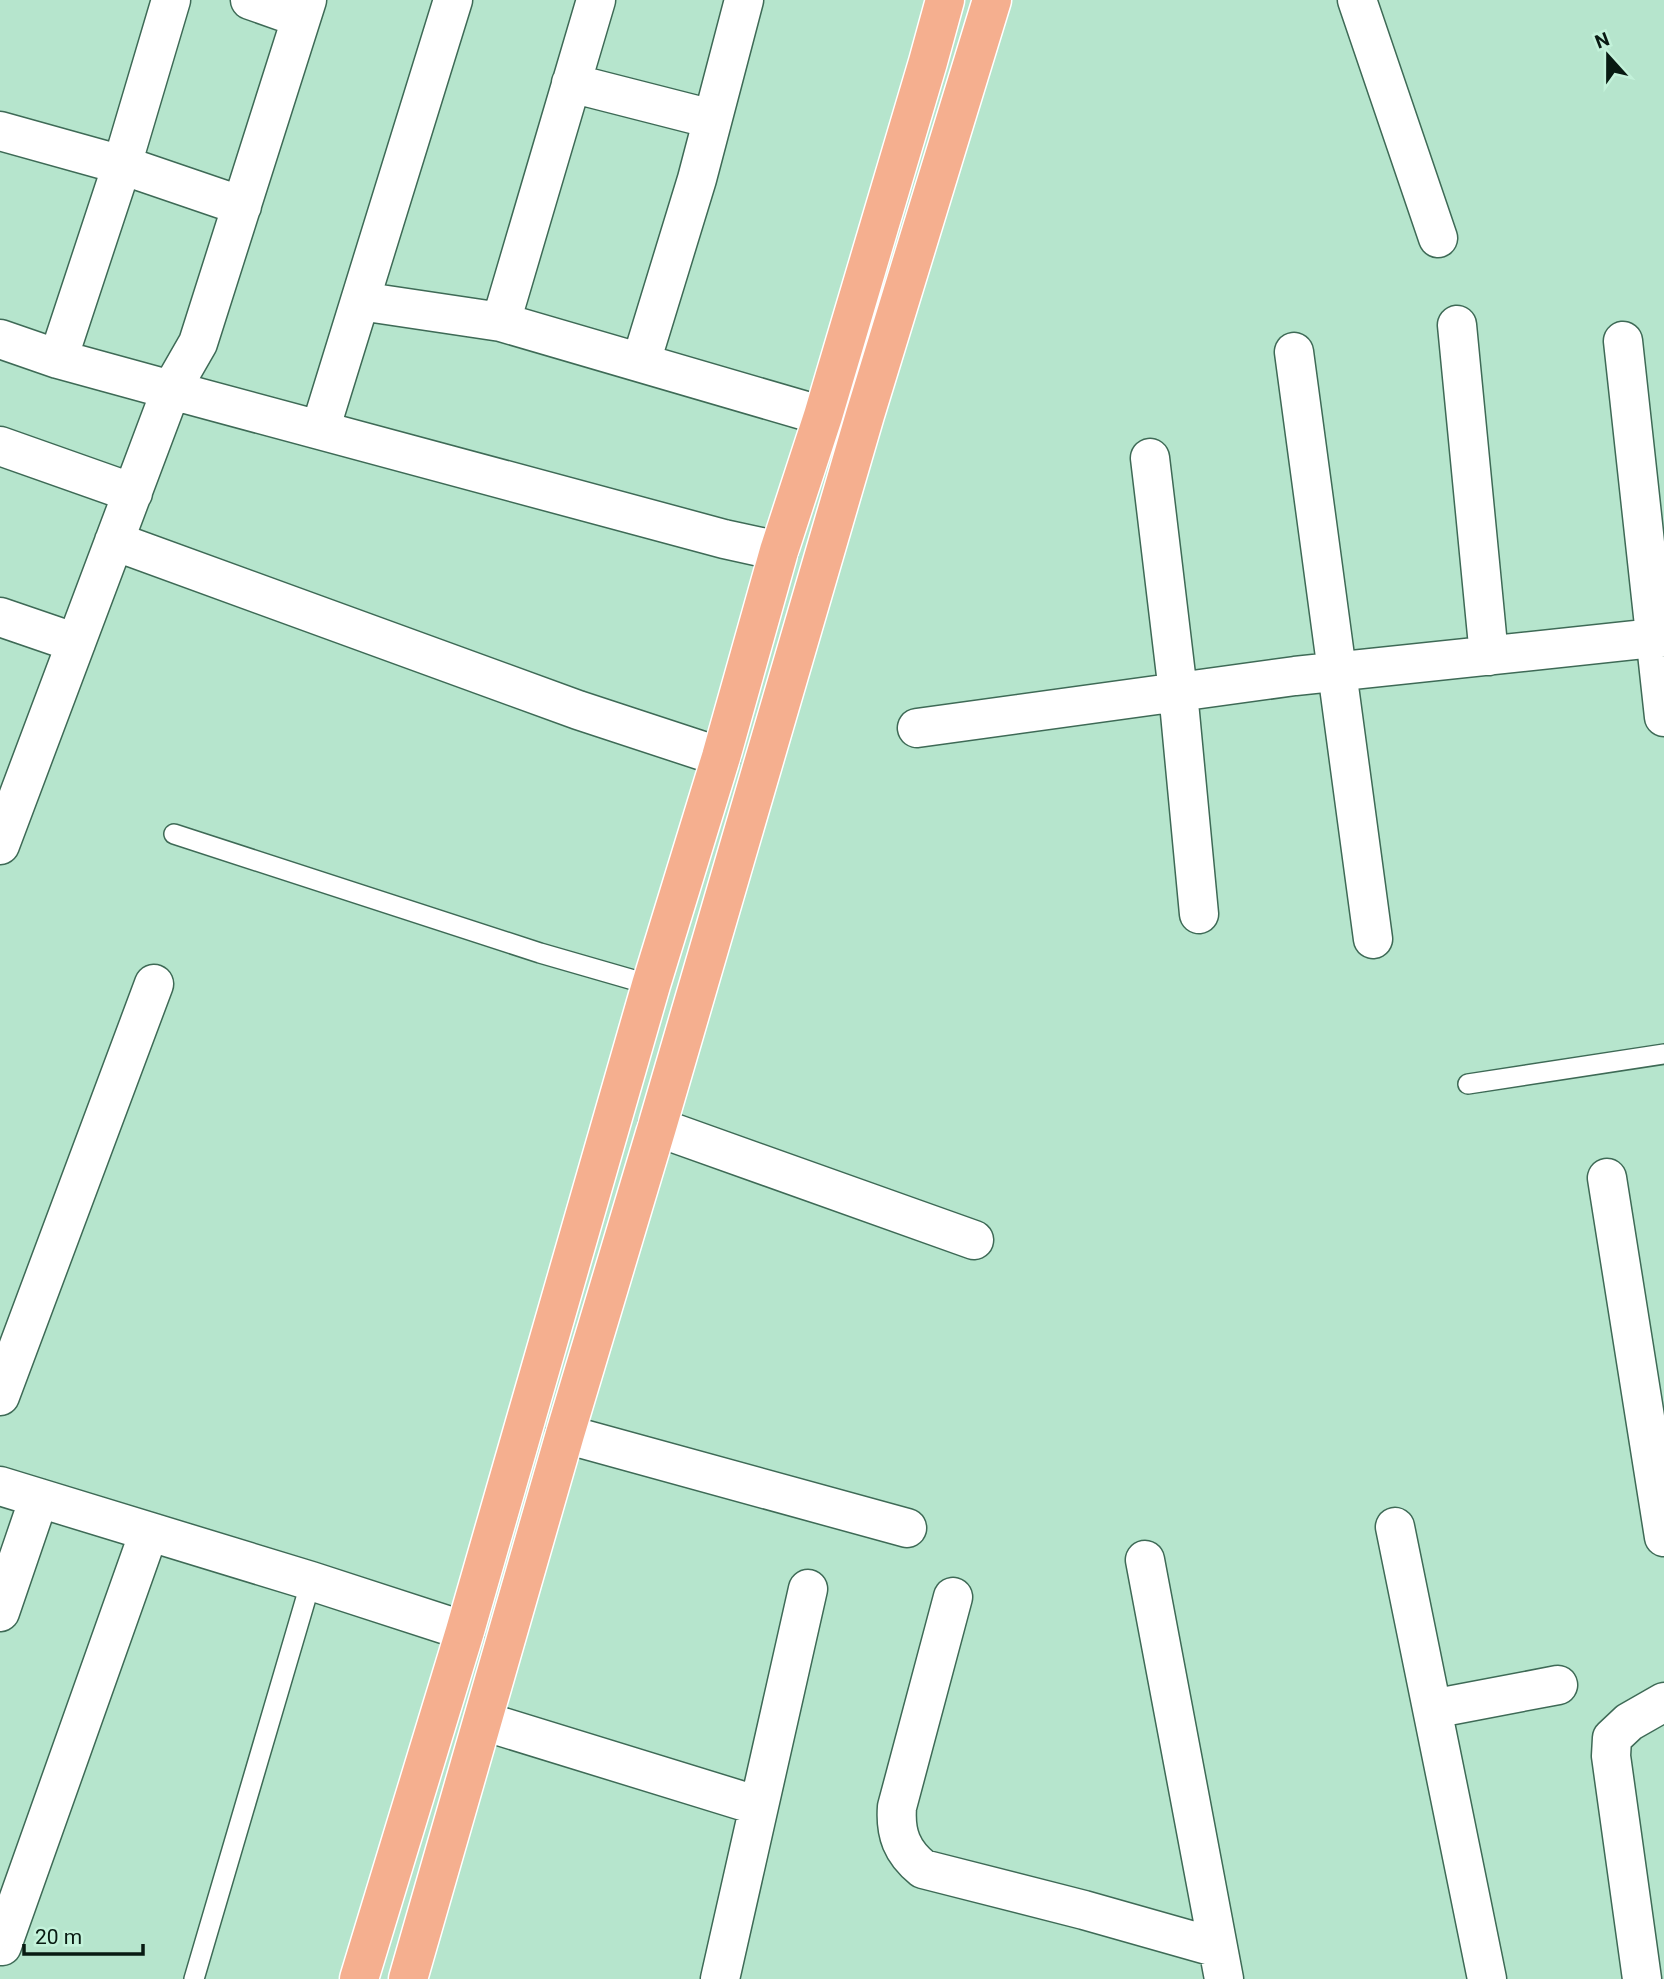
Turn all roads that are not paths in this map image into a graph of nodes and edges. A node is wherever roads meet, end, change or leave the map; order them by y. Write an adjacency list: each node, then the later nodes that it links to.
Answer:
1 (171, 0): 13 (street)
2 (250, 0): 9 (street)
3 (453, 0): 16 (street)
4 (596, 0): 10 (street)
5 (744, 0): 11 (street)
6 (944, 0): 25 (main road)
7 (992, 0): 50 (main road)
8 (1357, 0): 15 (street)
9 (304, 9): 14 (street)
10 (572, 83): 11 (street); 17 (street)
11 (712, 119): 23 (street)
12 (0, 131): 13 (street)
13 (122, 165): 14 (street); 22 (street)
14 (242, 206): 24 (street)
15 (1438, 238)
16 (360, 301): 17 (street); 26 (street)
17 (501, 322): 23 (street)
18 (1457, 325): 35 (street)
19 (0, 339): 22 (street)
20 (1623, 341): 33 (street)
21 (1294, 352): 36 (street)
22 (58, 359): 24 (street)
23 (641, 362): 25 (street)
24 (171, 390): 26 (street); 29 (street)
25 (823, 416): 31 (main road)
26 (320, 430): 31 (street)
27 (0, 446): 29 (street)
28 (1150, 458): 37 (street)
29 (133, 493): 30 (street)
30 (114, 541): 34 (street); 40 (street)
31 (779, 551): 40 (main road)
32 (0, 617): 34 (street)
33 (1660, 638): 35 (street); 38 (street)
34 (76, 643): 41 (street)
35 (1489, 656): 36 (street)
36 (1336, 672): 37 (street); 45 (street)
37 (1178, 692): 39 (street); 44 (street)
38 (1664, 717)
39 (917, 728)
40 (721, 757): 47 (main road)
41 (13, 770): 43 (street)
42 (174, 834): 47 (lane)
43 (0, 845)
44 (1199, 914)
45 (1373, 939)
46 (154, 984): 53 (street)
47 (651, 985): 67 (main road)
48 (1664, 1054): 49 (lane)
49 (1468, 1084)
50 (657, 1128): 52 (street); 54 (main road)
51 (1608, 1178): 55 (street)
52 (974, 1240)
53 (0, 1396)
54 (565, 1434): 59 (street); 71 (main road)
55 (1659, 1476): 61 (street)
56 (0, 1486): 57 (street)
57 (39, 1498): 60 (street); 66 (street)
58 (1395, 1527): 70 (street)
59 (907, 1528)
60 (149, 1532): 63 (street); 73 (street)
61 (1664, 1537)
62 (1144, 1560): 74 (street)
63 (311, 1581): 67 (street); 75 (lane)
64 (808, 1590): 72 (street)
65 (953, 1597): 74 (street)
66 (0, 1612)
67 (465, 1632): 76 (main road)
68 (1558, 1685): 70 (street)
69 (1664, 1702): 80 (street)
70 (1432, 1709): 79 (street)
71 (483, 1721): 72 (street); 77 (main road)
72 (759, 1806): 78 (street)
73 (2, 1946)
74 (1221, 1963)
75 (194, 1979)
76 (359, 1979)
77 (408, 1979)
78 (720, 1979)
79 (1487, 1979)
80 (1642, 1979)

